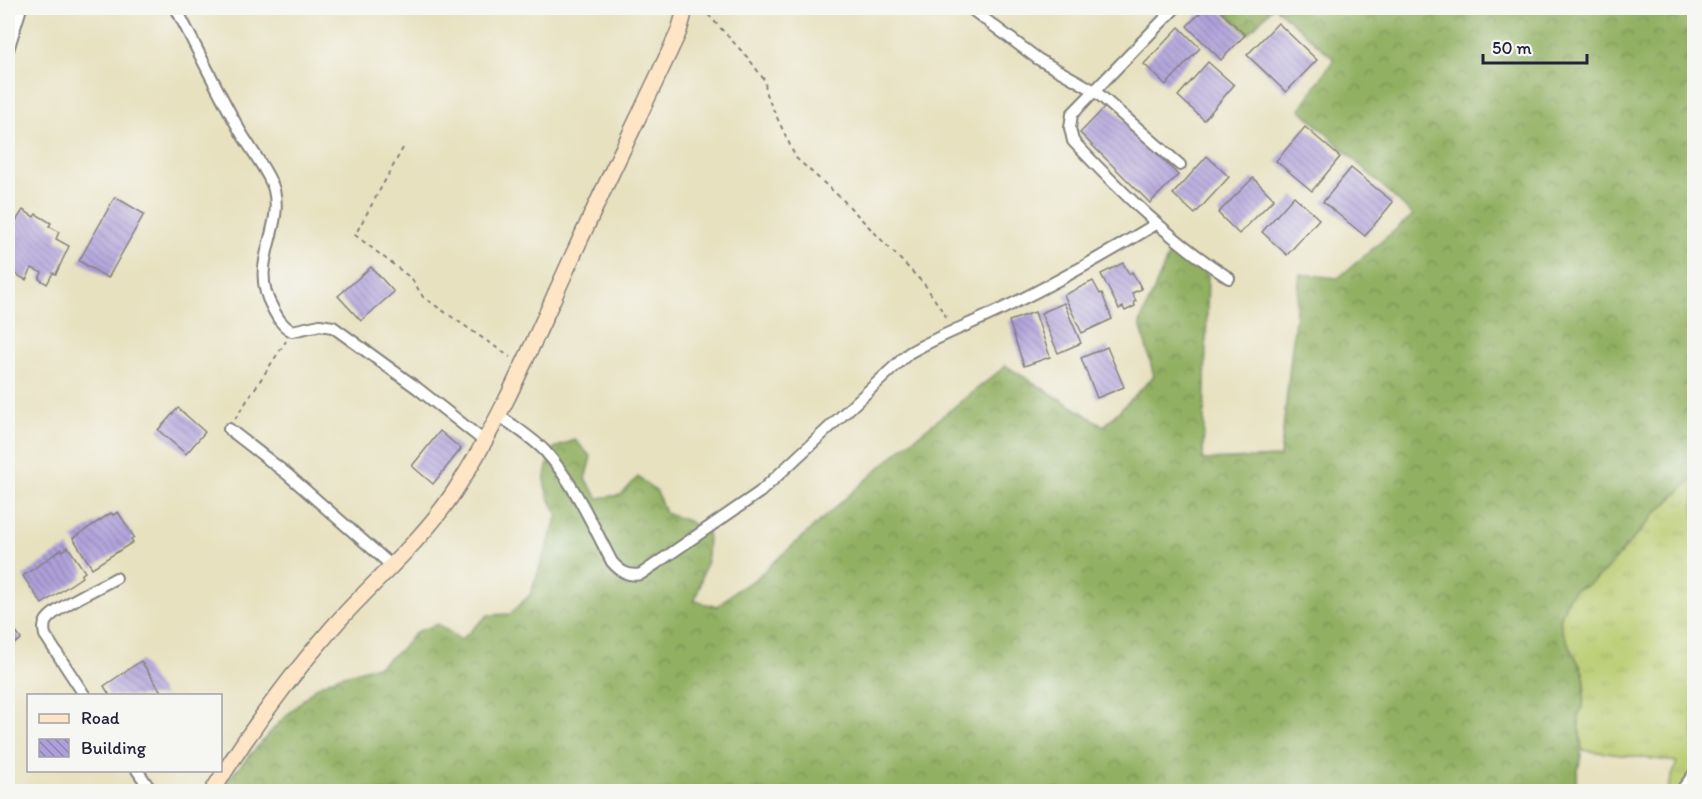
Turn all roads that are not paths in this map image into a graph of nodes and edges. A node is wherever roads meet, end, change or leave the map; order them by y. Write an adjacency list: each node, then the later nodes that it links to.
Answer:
1 (21, 8): 6 (street)
2 (176, 8): 13 (street)
3 (970, 8): 7 (street)
4 (1175, 8): 7 (street)
5 (687, 11): 11 (street)
6 (8, 50)
7 (1095, 91): 8 (street); 9 (street)
8 (1180, 165)
9 (1156, 224): 10 (street); 11 (street)
10 (1228, 278)
11 (498, 415): 13 (street)
12 (229, 429): 14 (street)
13 (484, 441): 14 (street)
14 (392, 566): 22 (street)
15 (116, 578): 16 (street)
16 (84, 694)
17 (8, 765): 18 (street)
18 (8, 771)
19 (138, 772): 21 (street)
20 (1695, 774): 23 (street)
21 (152, 792)
22 (212, 792)
23 (1680, 792)

